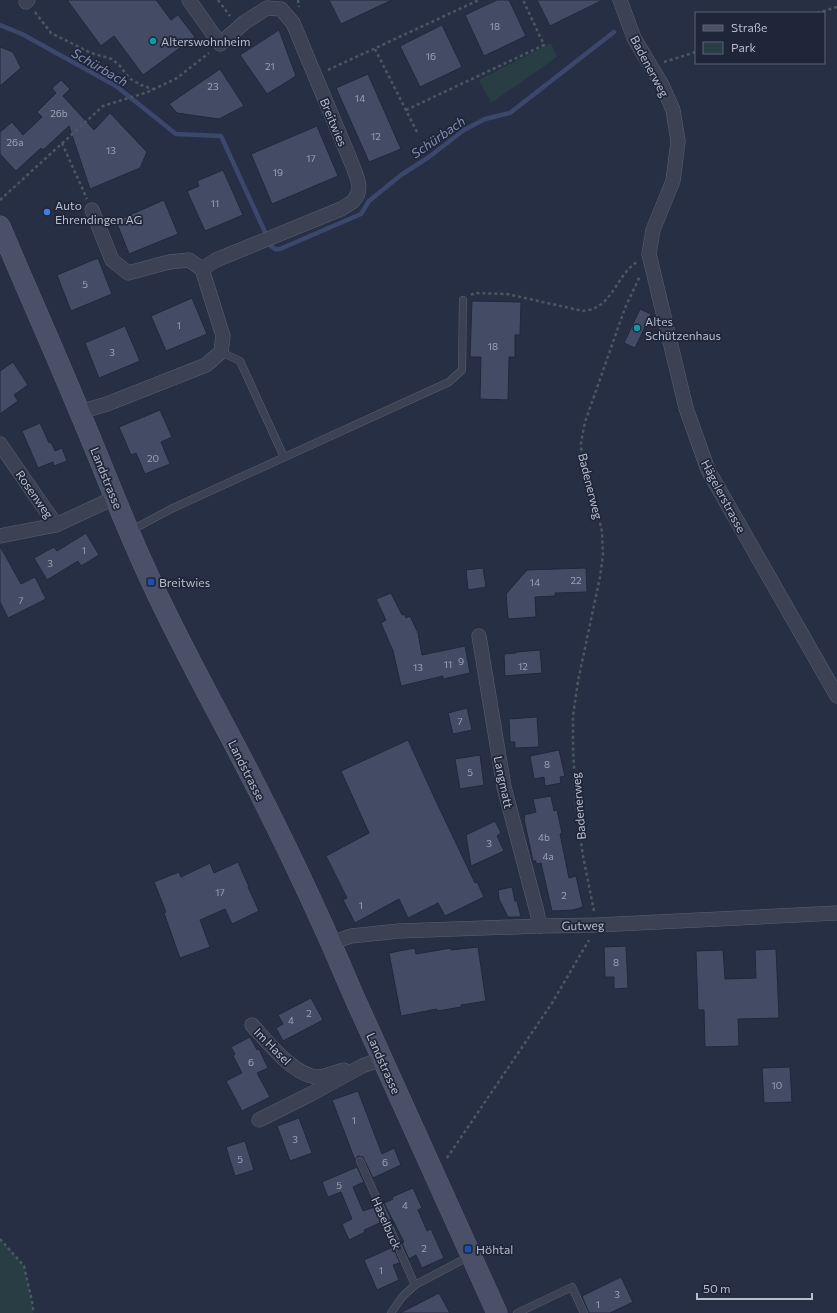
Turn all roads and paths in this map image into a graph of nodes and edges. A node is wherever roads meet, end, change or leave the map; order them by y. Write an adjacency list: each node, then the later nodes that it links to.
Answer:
1 (189, 0): 10 (street)
2 (218, 0): 9 (path)
3 (479, 0): 11 (path)
4 (523, 0): 16 (path)
5 (620, 0): 13 (street, Badenerweg)
6 (27, 1): 15 (path)
7 (837, 7): 8 (path)
8 (820, 12)
9 (238, 28): 10 (street, Breitwies); 14 (street, Breitwies)
10 (220, 44): 15 (path)
11 (375, 49): 14 (path); 16 (path)
12 (695, 52): 13 (path)
13 (652, 65): 22 (street, Badenerweg)
14 (315, 76): 23 (street, Breitwies)
15 (154, 89): 18 (path)
16 (406, 110): 17 (path)
17 (418, 134)
18 (62, 143): 19 (path); 20 (path)
19 (0, 200)
20 (92, 210): 23 (street)
21 (0, 226): 26 (main road, Landstrasse)
22 (649, 254): 24 (path); 34 (street, Hägelerstrasse); 36 (path, Badenerweg)
23 (202, 269): 25 (street)
24 (463, 300): 28 (lane)
25 (221, 352): 26 (street); 28 (lane)
26 (80, 412): 29 (main road, Landstrasse)
27 (0, 444): 30 (street, Rosenweg)
28 (284, 457): 31 (lane)
29 (114, 498): 30 (street); 31 (main road, Landstrasse)
30 (56, 525): 32 (street)
31 (128, 532): 38 (main road, Landstrasse)
32 (0, 536)
33 (479, 636): 37 (street, Langmatt)
34 (837, 696)
35 (837, 913): 36 (street, Gutweg)
36 (597, 925): 37 (street, Gutweg); 44 (path)
37 (540, 926): 38 (street, Gutweg)
38 (331, 943): 40 (main road, Landstrasse)
39 (252, 1025): 41 (street, Im Hasel)
40 (382, 1059): 41 (street, Im Hasel); 44 (main road, Landstrasse)
41 (362, 1066): 42 (street, Im Hasel)
42 (259, 1120)
43 (360, 1161): 47 (lane, Haselbuck)
44 (435, 1175): 46 (main road, Landstrasse)
45 (0, 1239): 48 (path)
46 (471, 1256): 47 (lane); 50 (main road, Landstrasse)
47 (415, 1285): 49 (lane)
48 (33, 1313)
49 (391, 1313)
50 (497, 1313)
51 (517, 1313): 52 (lane)
52 (584, 1313)

